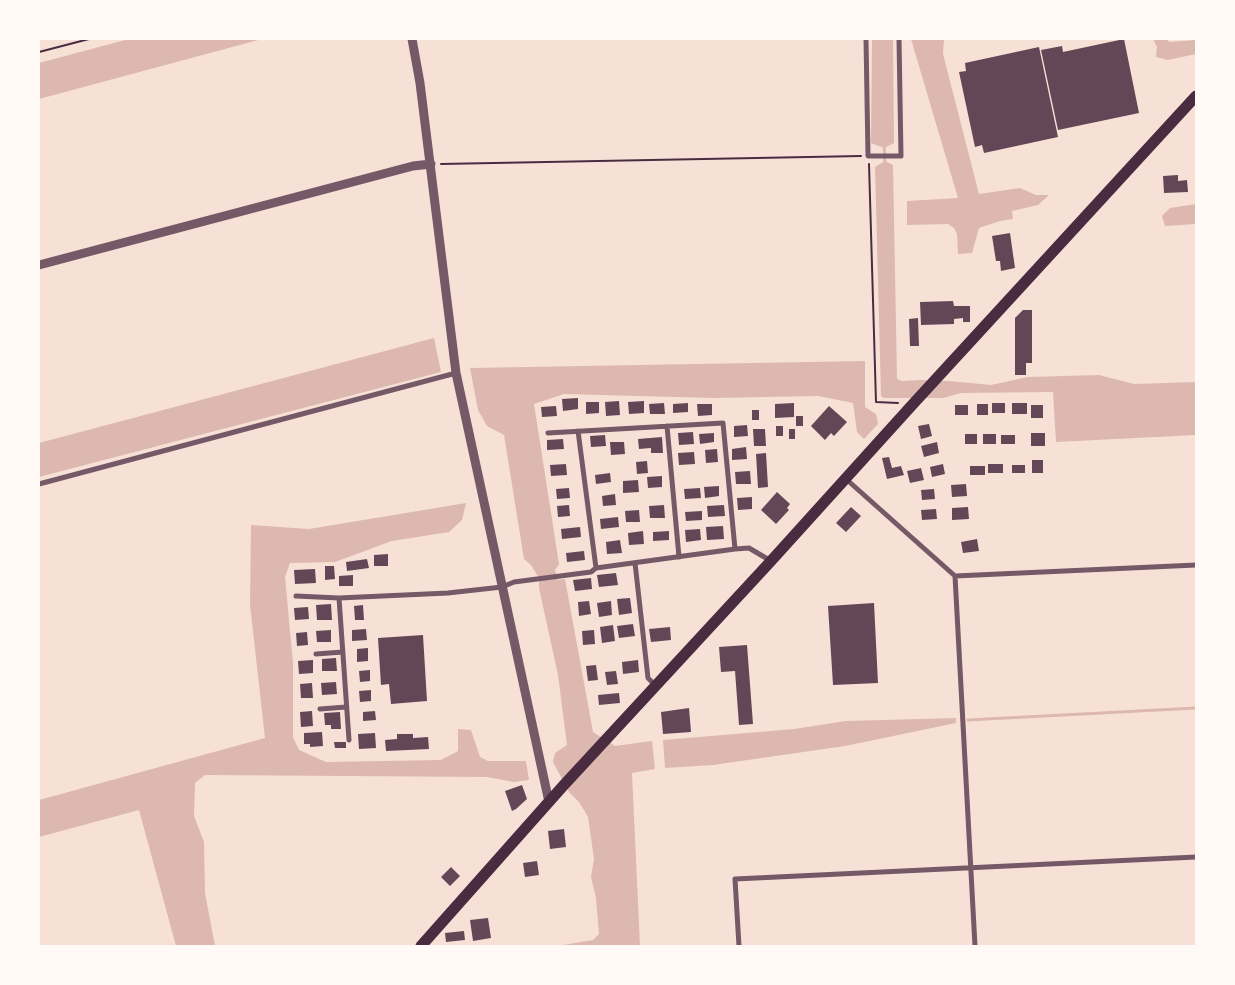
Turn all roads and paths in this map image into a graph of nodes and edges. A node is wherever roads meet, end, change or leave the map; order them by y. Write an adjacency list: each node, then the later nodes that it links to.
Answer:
1 (89, 39): 5 (path)
2 (412, 39): 8 (street)
3 (866, 39): 7 (street)
4 (899, 39): 7 (street)
5 (39, 52)
6 (1196, 96): 11 (highway)
7 (868, 156): 8 (path); 11 (path)
8 (431, 164): 9 (street); 10 (street)
9 (39, 265)
10 (456, 373): 16 (street); 24 (street)
11 (915, 402): 15 (highway)
12 (667, 426): 13 (street); 17 (street); 18 (street)
13 (578, 430): 14 (street); 22 (street)
14 (548, 433)
15 (845, 478): 19 (highway); 23 (street)
16 (39, 484)
17 (735, 549): 18 (street); 19 (street)
18 (679, 557): 20 (street)
19 (771, 561): 29 (highway)
20 (634, 563): 22 (street); 29 (street)
21 (1196, 565): 23 (street)
22 (596, 568): 24 (street)
23 (955, 576): 35 (street)
24 (502, 586): 26 (street); 33 (street)
25 (296, 596): 26 (street)
26 (339, 598): 27 (street)
27 (343, 652): 28 (street); 30 (street)
28 (316, 654)
29 (656, 686): 33 (highway)
30 (346, 707): 31 (street); 32 (street)
31 (320, 709)
32 (349, 740)
33 (549, 802): 36 (highway)
34 (1196, 857): 35 (street)
35 (971, 868): 37 (street); 38 (street)
36 (421, 946)
37 (738, 946)
38 (975, 946)

